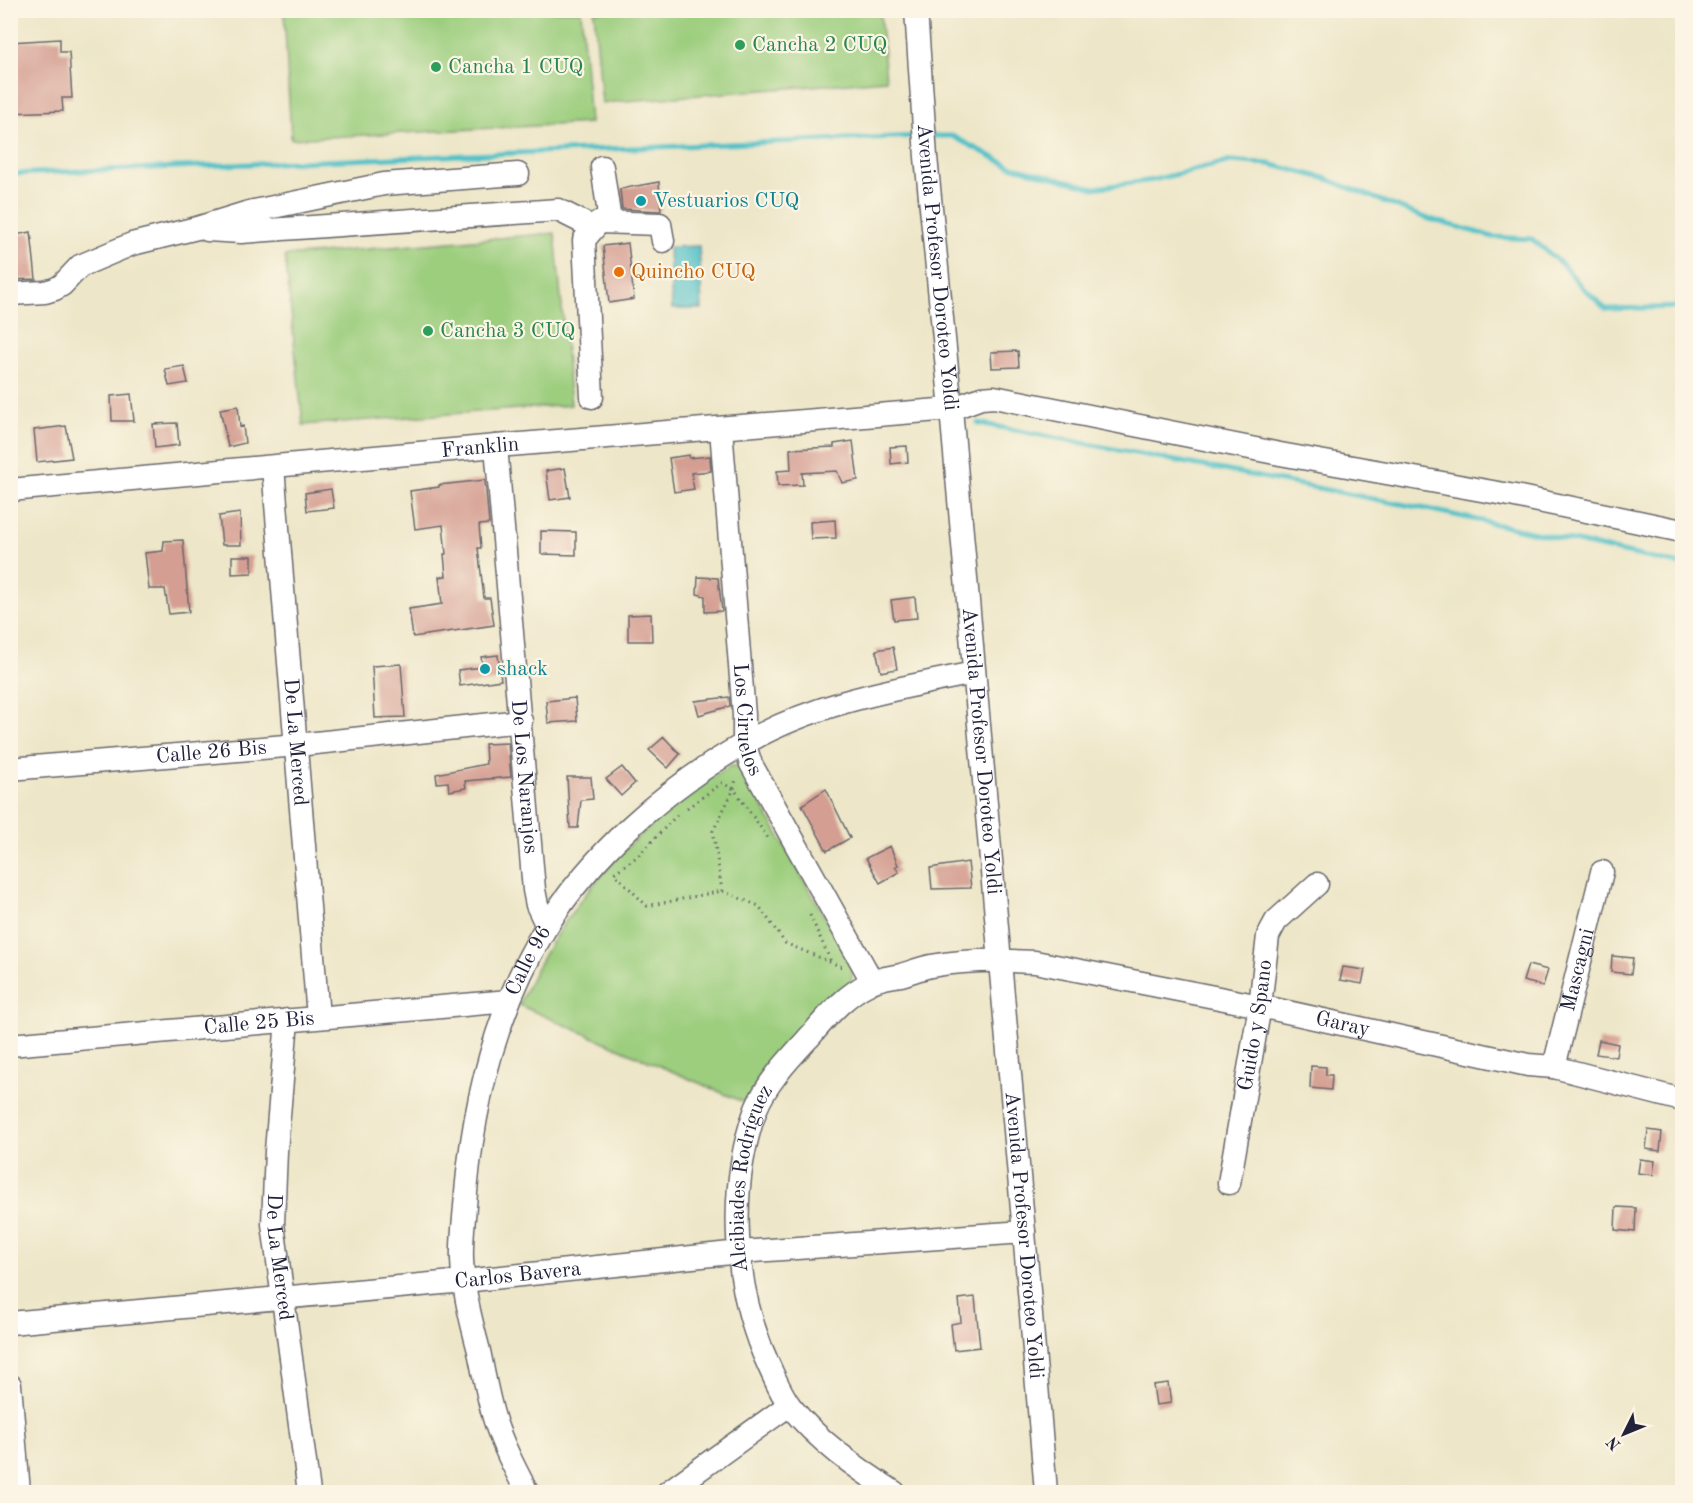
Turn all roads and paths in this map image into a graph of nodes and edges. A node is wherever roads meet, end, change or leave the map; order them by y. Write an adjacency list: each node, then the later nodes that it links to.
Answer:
1 (916, 10): 9 (street, Avenida Profesor Doroteo Yoldi)
2 (602, 167): 4 (street)
3 (518, 174): 5 (street)
4 (602, 224): 5 (street); 6 (street); 8 (street)
5 (197, 228): 7 (street)
6 (663, 241)
7 (10, 294)
8 (592, 397)
9 (951, 409): 10 (street, Franklin); 14 (street, Franklin); 15 (street, Avenida Profesor Doroteo Yoldi)
10 (721, 429): 11 (street, Franklin); 17 (street, Los Ciruelos)
11 (496, 446): 12 (street, Franklin); 16 (street, De Los Naranjos)
12 (273, 467): 13 (street, Franklin); 18 (street, De La Merced)
13 (10, 490)
14 (1683, 531)
15 (974, 674): 17 (street, Calle 96); 30 (street, Avenida Profesor Doroteo Yoldi)
16 (520, 721): 18 (street, Calle 26 Bis); 29 (street, De Los Naranjos)
17 (744, 743): 29 (street, Calle 96); 32 (street, Los Ciruelos)
18 (297, 745): 19 (street, Calle 26 Bis); 35 (street, De La Merced)
19 (10, 770)
20 (736, 777): 21 (path)
21 (734, 789): 22 (path); 24 (path); 27 (path)
22 (687, 808)
23 (678, 814): 27 (path)
24 (773, 846)
25 (1602, 872): 38 (street, Mascagni)
26 (1317, 884): 34 (street, Guido y Spano)
27 (722, 891): 31 (path)
28 (810, 914): 31 (path)
29 (547, 926): 33 (street, Calle 96)
30 (999, 960): 32 (street, Alcibiades Rodríguez); 34 (street, Garay); 41 (street, Avenida Profesor Doroteo Yoldi)
31 (832, 963): 32 (path)
32 (869, 976): 42 (street, Alcibiades Rodríguez)
33 (508, 1001): 35 (street, Calle 25 Bis); 43 (street, Calle 96)
34 (1260, 1006): 38 (street, Garay); 40 (street, Guido y Spano)
35 (318, 1017): 36 (street, Calle 25 Bis)
36 (287, 1020): 37 (street, Calle 25 Bis); 44 (street, De La Merced)
37 (10, 1045)
38 (1554, 1067): 39 (street, Garay)
39 (1683, 1101)
40 (1229, 1183)
41 (1024, 1232): 42 (street, Carlos Bavera); 53 (street, Avenida Profesor Doroteo Yoldi)
42 (740, 1252): 43 (street, Carlos Bavera); 47 (street, Alcibiades Rodríguez)
43 (464, 1281): 44 (street, Carlos Bavera); 50 (street, Calle 96)
44 (283, 1297): 45 (street, Carlos Bavera); 49 (street, De La Merced)
45 (10, 1323)
46 (10, 1385): 48 (street)
47 (789, 1405): 51 (street); 52 (street, Alcibiades Rodríguez)
48 (19, 1492)
49 (309, 1492)
50 (526, 1492)
51 (668, 1492)
52 (894, 1492)
53 (1046, 1492)

